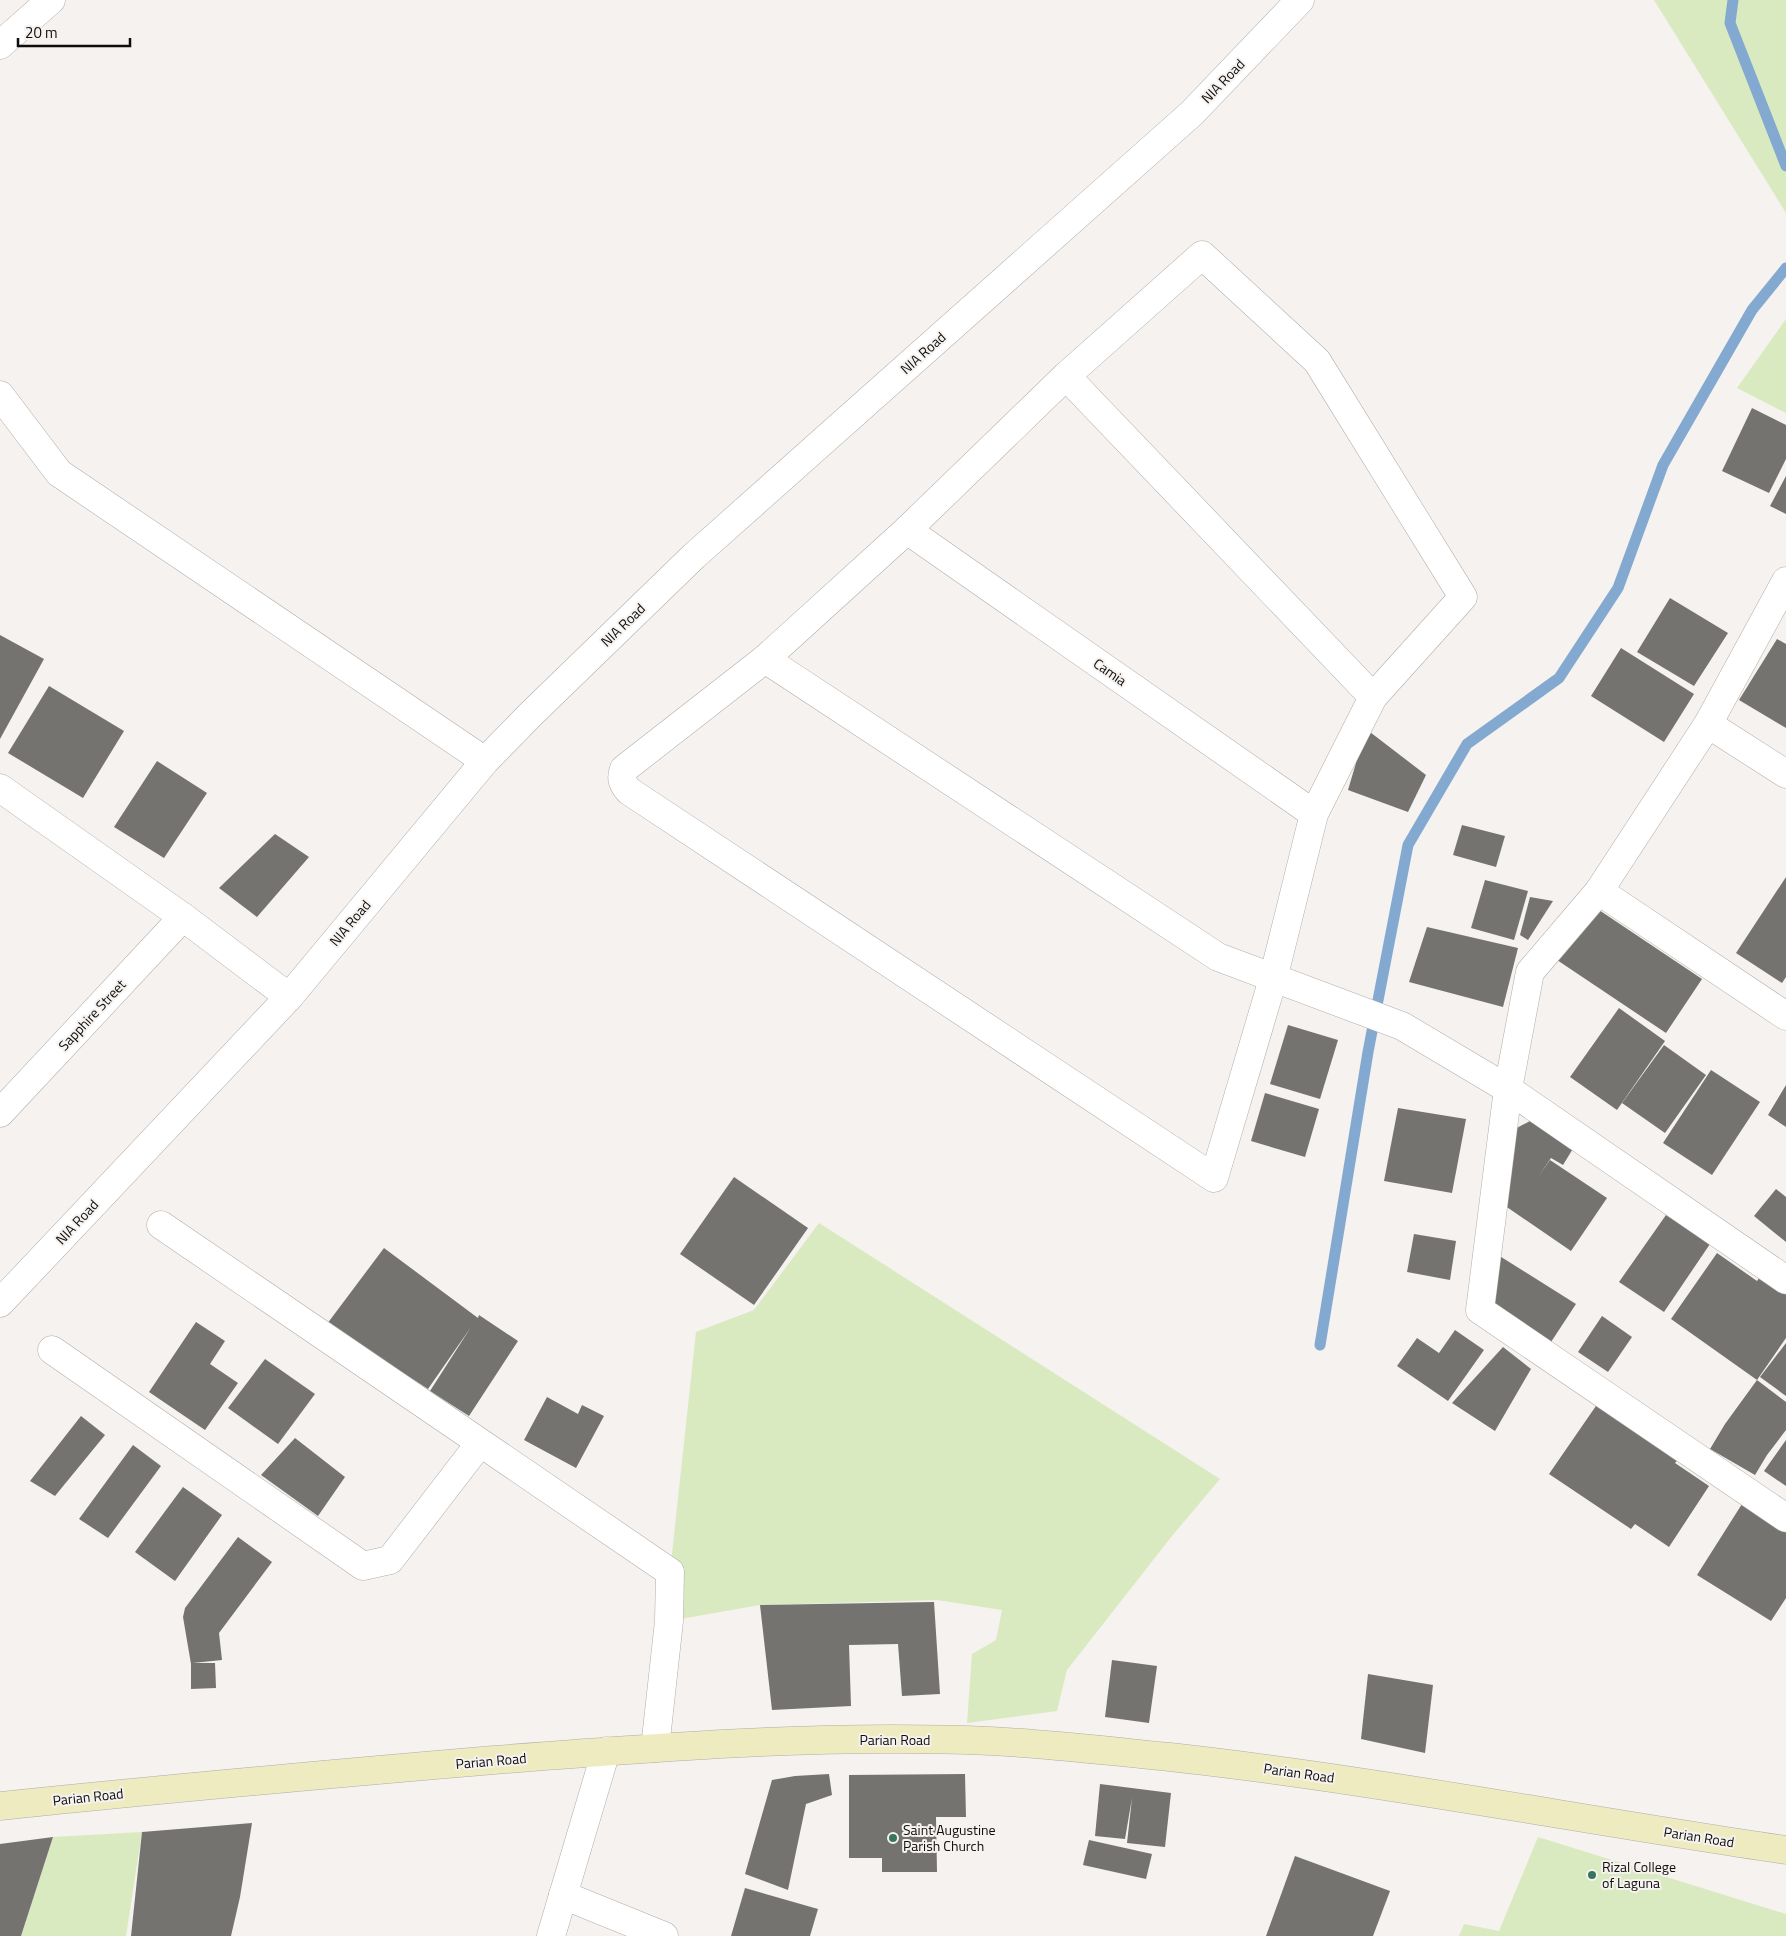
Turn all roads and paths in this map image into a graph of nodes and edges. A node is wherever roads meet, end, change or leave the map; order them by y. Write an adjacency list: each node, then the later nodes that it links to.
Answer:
1 (51, 0): 3 (street)
2 (1300, 0): 11 (street, NIA Road)
3 (0, 45)
4 (1066, 376): 6 (street); 9 (street); 9 (street)
5 (0, 395): 11 (street)
6 (906, 530): 8 (street); 14 (street, Camia)
7 (1786, 581): 10 (street)
8 (765, 659): 17 (street); 17 (street)
9 (1373, 697): 14 (street)
10 (1708, 724): 12 (street); 15 (street)
11 (486, 761): 18 (street, NIA Road)
12 (1786, 774)
13 (3, 794): 16 (street)
14 (1314, 814): 17 (street)
15 (1599, 891): 19 (street); 20 (street)
16 (183, 918): 18 (street); 21 (street, Sapphire Street)
17 (1273, 979): 20 (street)
18 (289, 996): 24 (street, NIA Road)
19 (1786, 1016)
20 (1508, 1089): 23 (street); 27 (street)
21 (0, 1113)
22 (161, 1225): 26 (street)
23 (1786, 1280)
24 (0, 1303)
25 (52, 1350): 26 (street)
26 (480, 1443): 28 (street)
27 (1786, 1518)
28 (655, 1748): 29 (main road, Parian Road); 31 (main road, Parian Road)
29 (606, 1751): 30 (main road, Parian Road); 32 (street)
30 (0, 1806)
31 (1786, 1850)
32 (563, 1894): 33 (street); 34 (street)
33 (550, 1936)
34 (664, 1936)

